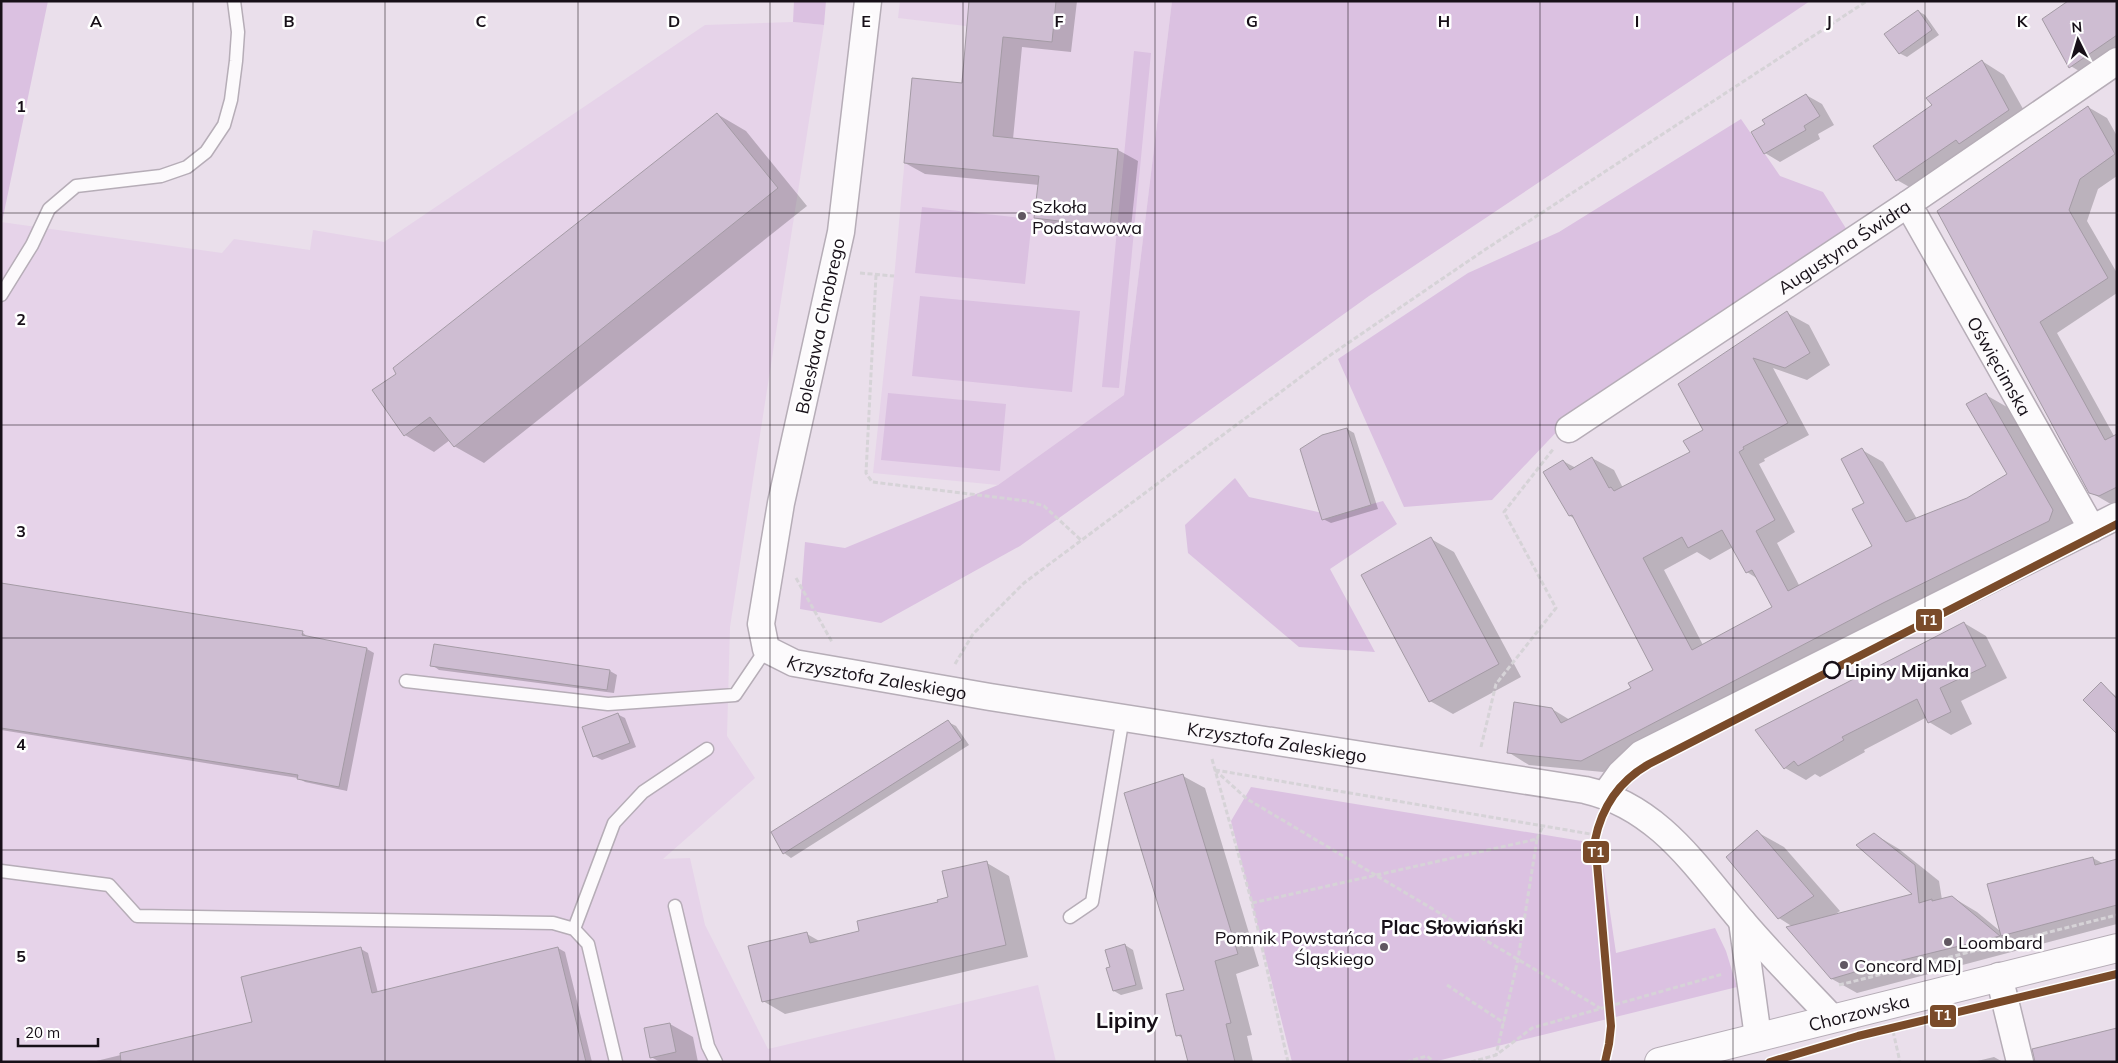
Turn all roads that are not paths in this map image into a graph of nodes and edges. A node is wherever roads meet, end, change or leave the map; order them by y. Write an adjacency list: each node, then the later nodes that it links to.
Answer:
1 (234, 1): 5 (lane)
2 (868, 1): 9 (street, Bolesława Chrobrego)
3 (2117, 61): 4 (street, Augustyna Świdra)
4 (1908, 204): 6 (street, Augustyna Świdra); 8 (street, Oświęcimska)
5 (1, 295)
6 (1569, 429)
7 (2117, 516): 8 (street)
8 (2092, 529): 13 (street)
9 (766, 649): 10 (lane); 11 (street, Krzysztofa Zaleskiego)
10 (406, 681)
11 (1123, 717): 13 (street, Krzysztofa Zaleskiego); 16 (lane)
12 (707, 749): 18 (lane)
13 (1605, 794): 17 (street, Krzysztofa Zaleskiego)
14 (1, 871): 18 (lane)
15 (675, 906): 25 (lane)
16 (1070, 917)
17 (1742, 921): 21 (street, Krzysztofa Zaleskiego); 22 (street)
18 (574, 929): 24 (lane)
19 (2117, 948): 20 (street, Chorzowska)
20 (1999, 976): 21 (street, Chorzowska); 27 (street)
21 (1832, 1018): 22 (street, Chorzowska)
22 (1758, 1037): 23 (street, Chorzowska)
23 (1712, 1055): 26 (street, Chorzowska)
24 (616, 1062)
25 (716, 1062)
26 (1658, 1062)
27 (2020, 1062)

